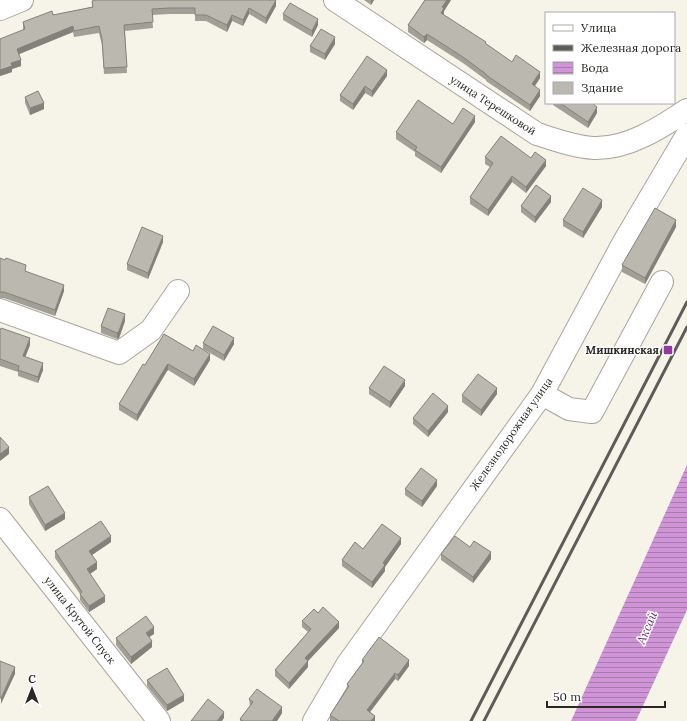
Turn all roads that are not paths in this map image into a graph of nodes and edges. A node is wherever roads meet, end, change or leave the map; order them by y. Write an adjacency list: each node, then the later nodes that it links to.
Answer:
1 (22, 0): 3 (street)
2 (335, 0): 4 (street, улица Терешковой)
3 (0, 9)
4 (687, 110)
5 (687, 135): 9 (street, Железнодорожная улица)
6 (662, 282): 9 (street)
7 (178, 291): 8 (street)
8 (0, 310)
9 (542, 394): 12 (street, Железнодорожная улица)
10 (0, 519): 11 (street, улица Крутой Спуск)
11 (159, 721)
12 (314, 721)

